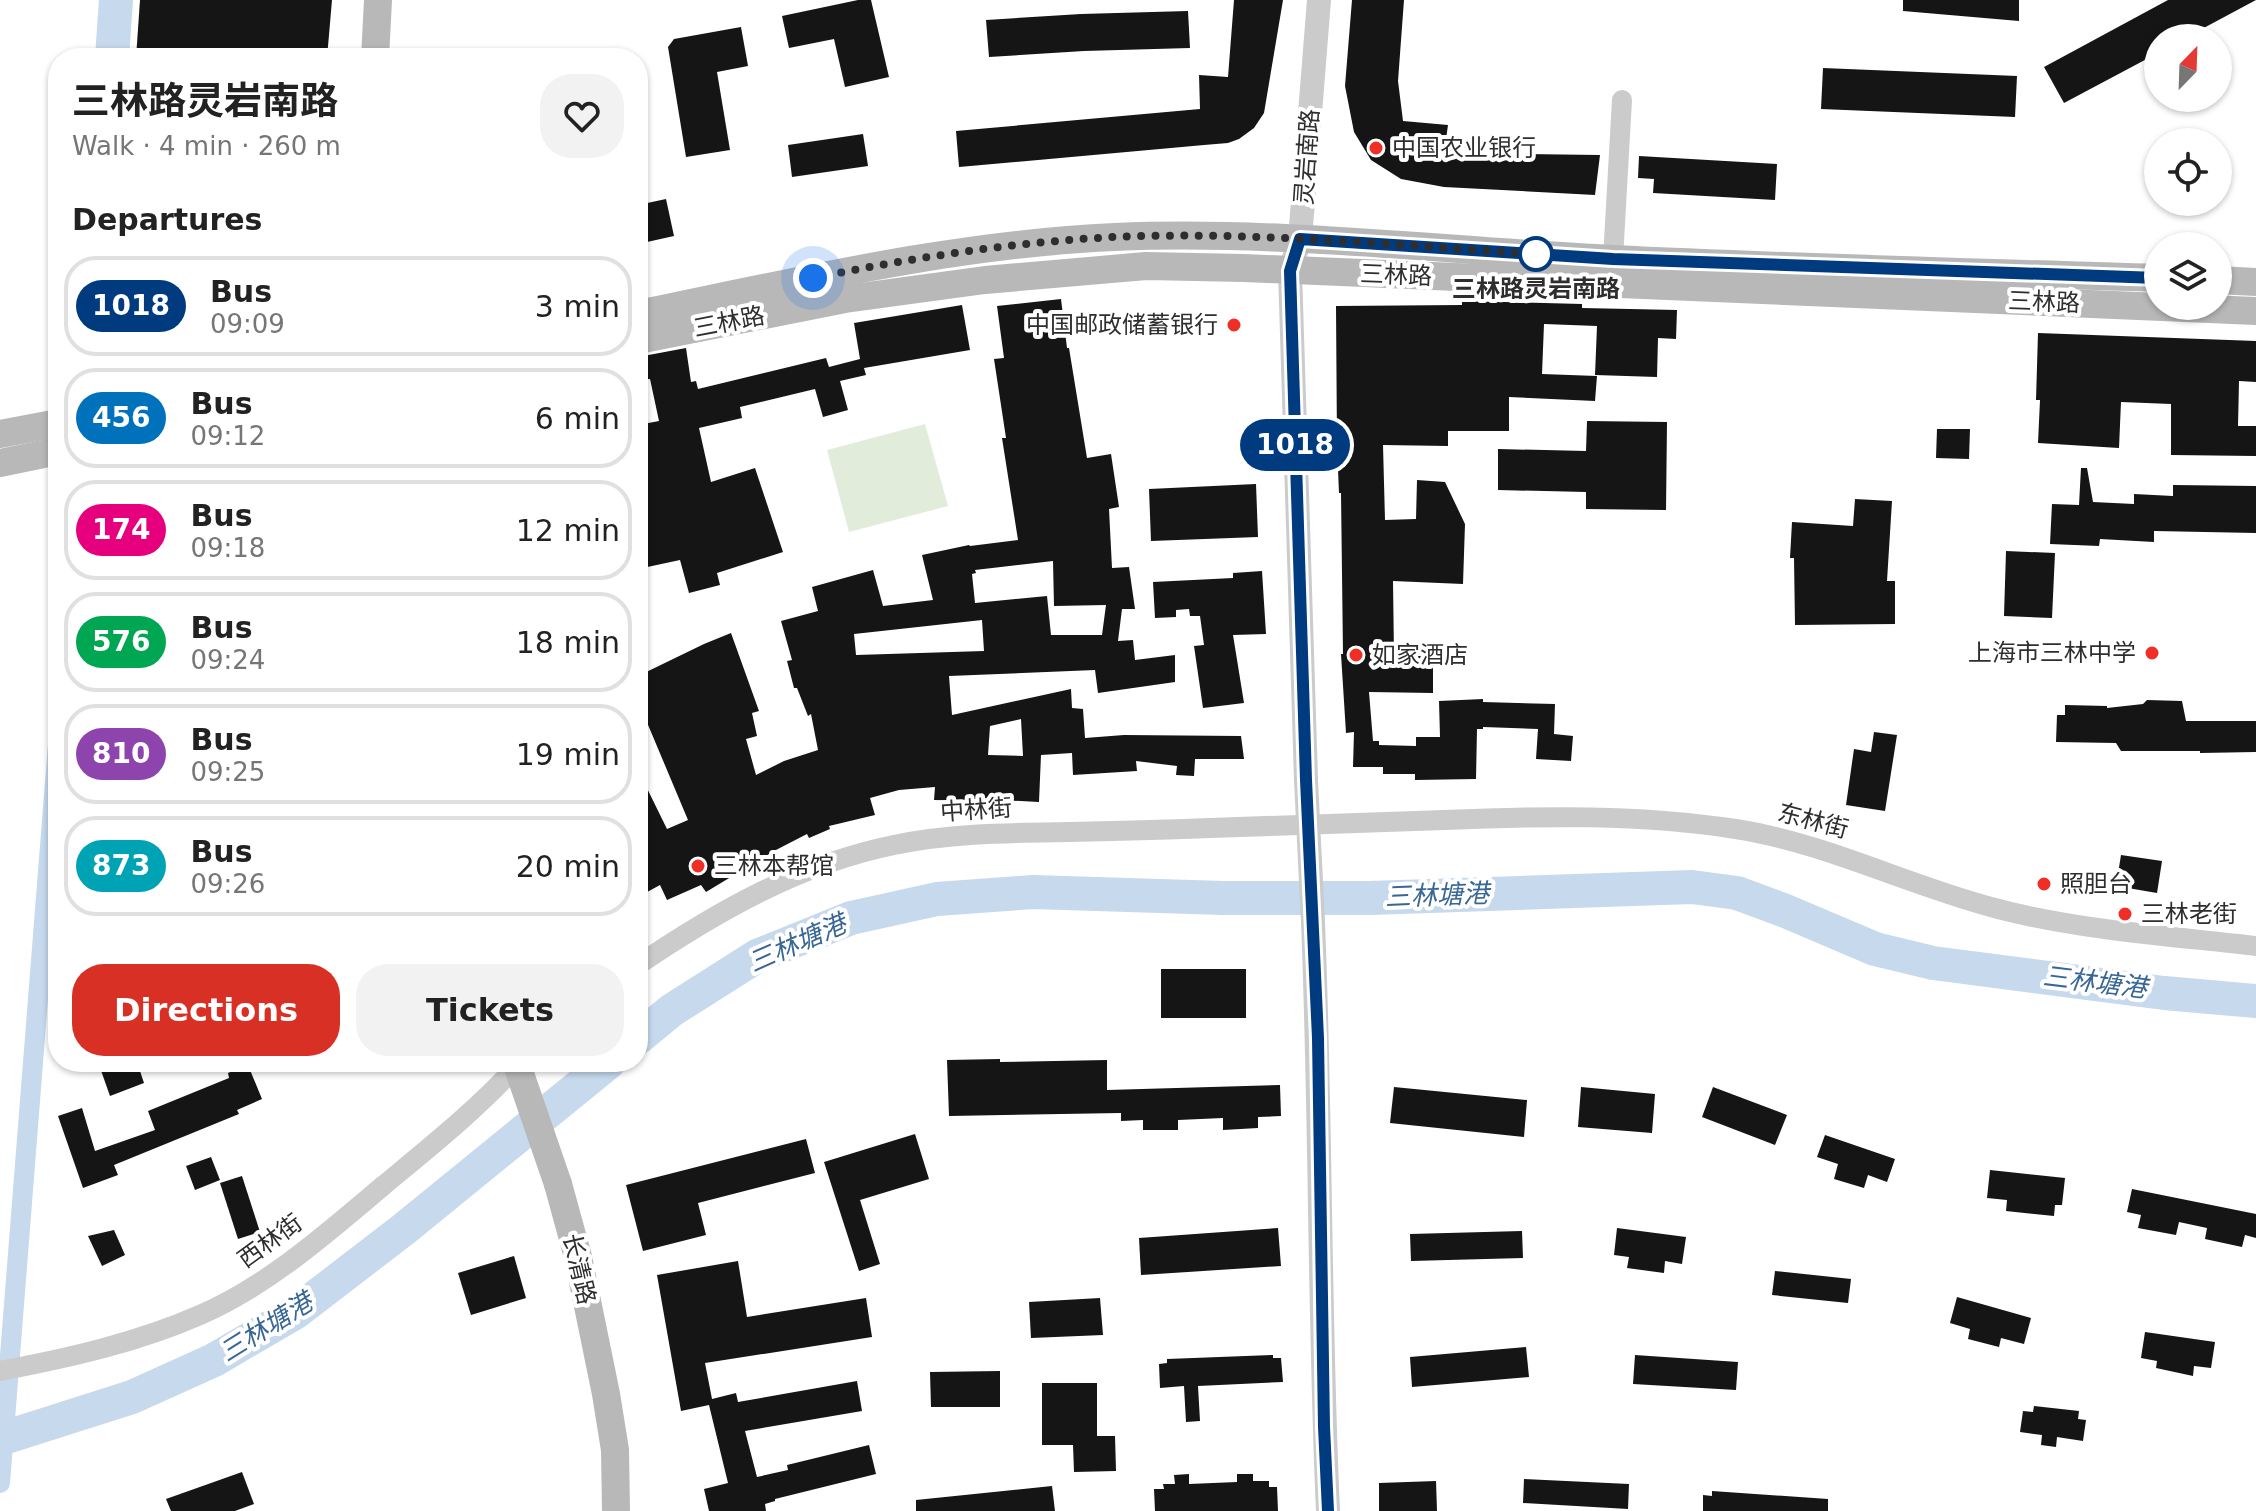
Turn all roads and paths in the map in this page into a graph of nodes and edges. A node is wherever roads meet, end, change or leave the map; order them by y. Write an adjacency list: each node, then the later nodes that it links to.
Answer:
1 (378, 0): 3 (main road)
2 (1319, 0): 5 (street, 灵岩南路)
3 (376, 48)
4 (1622, 100): 6 (street)
5 (1300, 239): 6 (main road, 三林路); 7 (street, 灵岩南路); 12 (main road, 三林路)
6 (1613, 259): 8 (main road, 三林路)
7 (1290, 271): 11 (main road, 三林路); 13 (main road, 三林路); 28 (street, 灵岩南路, bridge)
8 (2144, 278)
9 (2232, 281): 10 (main road)
10 (2256, 282)
11 (2256, 311)
12 (648, 312)
13 (648, 338)
14 (0, 434): 15 (main road)
15 (48, 437)
16 (48, 441): 17 (main road)
17 (0, 463)
18 (1346, 823): 19 (street, 东林街); 20 (street, 中林街)
19 (2256, 946)
20 (648, 958)
21 (509, 1072): 23 (street, 西林街)
22 (521, 1072): 24 (main road, 长清路, bridge)
23 (0, 1371)
24 (614, 1481): 25 (main road, 长清路); 26 (main road, 长清路); 27 (main road, 长清路)
25 (602, 1511)
26 (616, 1511)
27 (631, 1511)
28 (1328, 1511)

